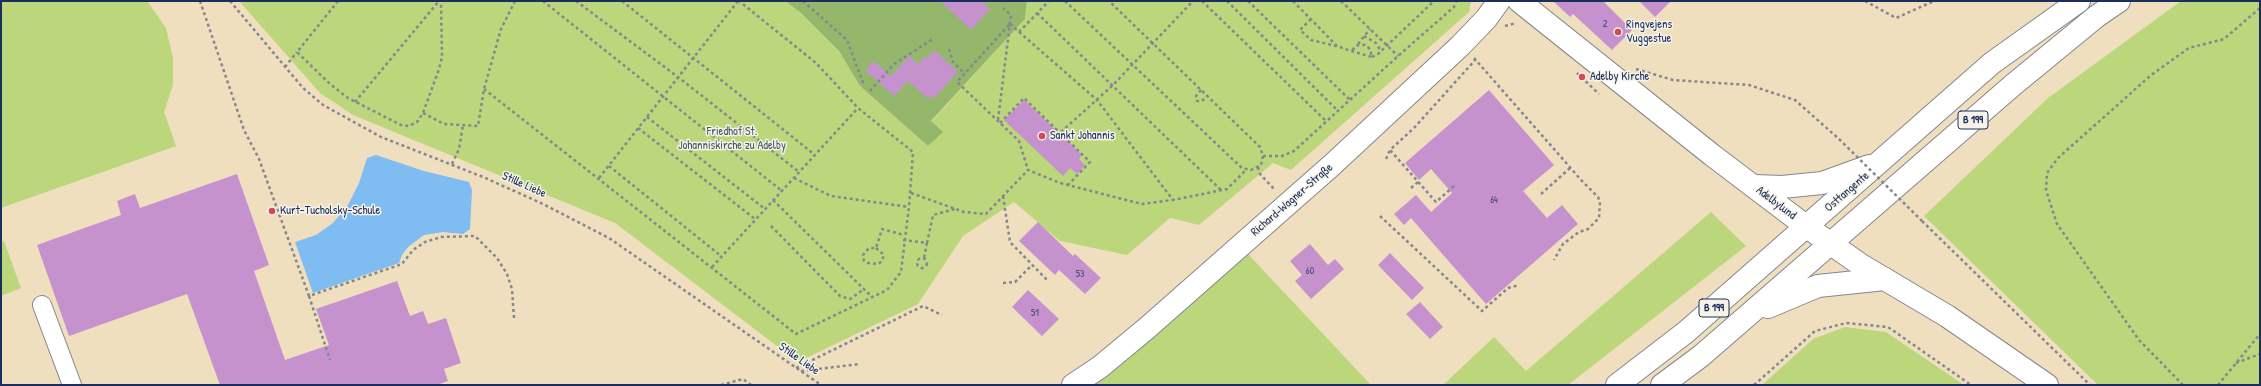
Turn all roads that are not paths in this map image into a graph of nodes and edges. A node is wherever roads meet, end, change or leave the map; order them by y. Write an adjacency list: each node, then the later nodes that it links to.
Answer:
1 (1499, 1): 13 (main road, Richard-Wagner-Straße)
2 (1519, 1): 6 (main road, Adelbylund)
3 (2079, 1): 5 (main road, Osttangente / B 199)
4 (2119, 1): 8 (main road, B 199)
5 (1881, 161): 6 (main road); 7 (main road, Osttangente / B 199)
6 (1754, 186): 7 (main road, Adelbylund)
7 (1807, 227): 8 (main road, Adelbylund); 14 (main road, Osttangente / B 199)
8 (1831, 243): 9 (main road, Adelbylund); 11 (main road, B 199)
9 (1885, 279): 11 (main road); 16 (main road, Adelbylund)
10 (42, 305): 12 (street)
11 (1747, 316): 15 (main road, B 199)
12 (72, 385)
13 (1073, 385)
14 (1617, 385)
15 (1662, 385)
16 (2047, 385)

